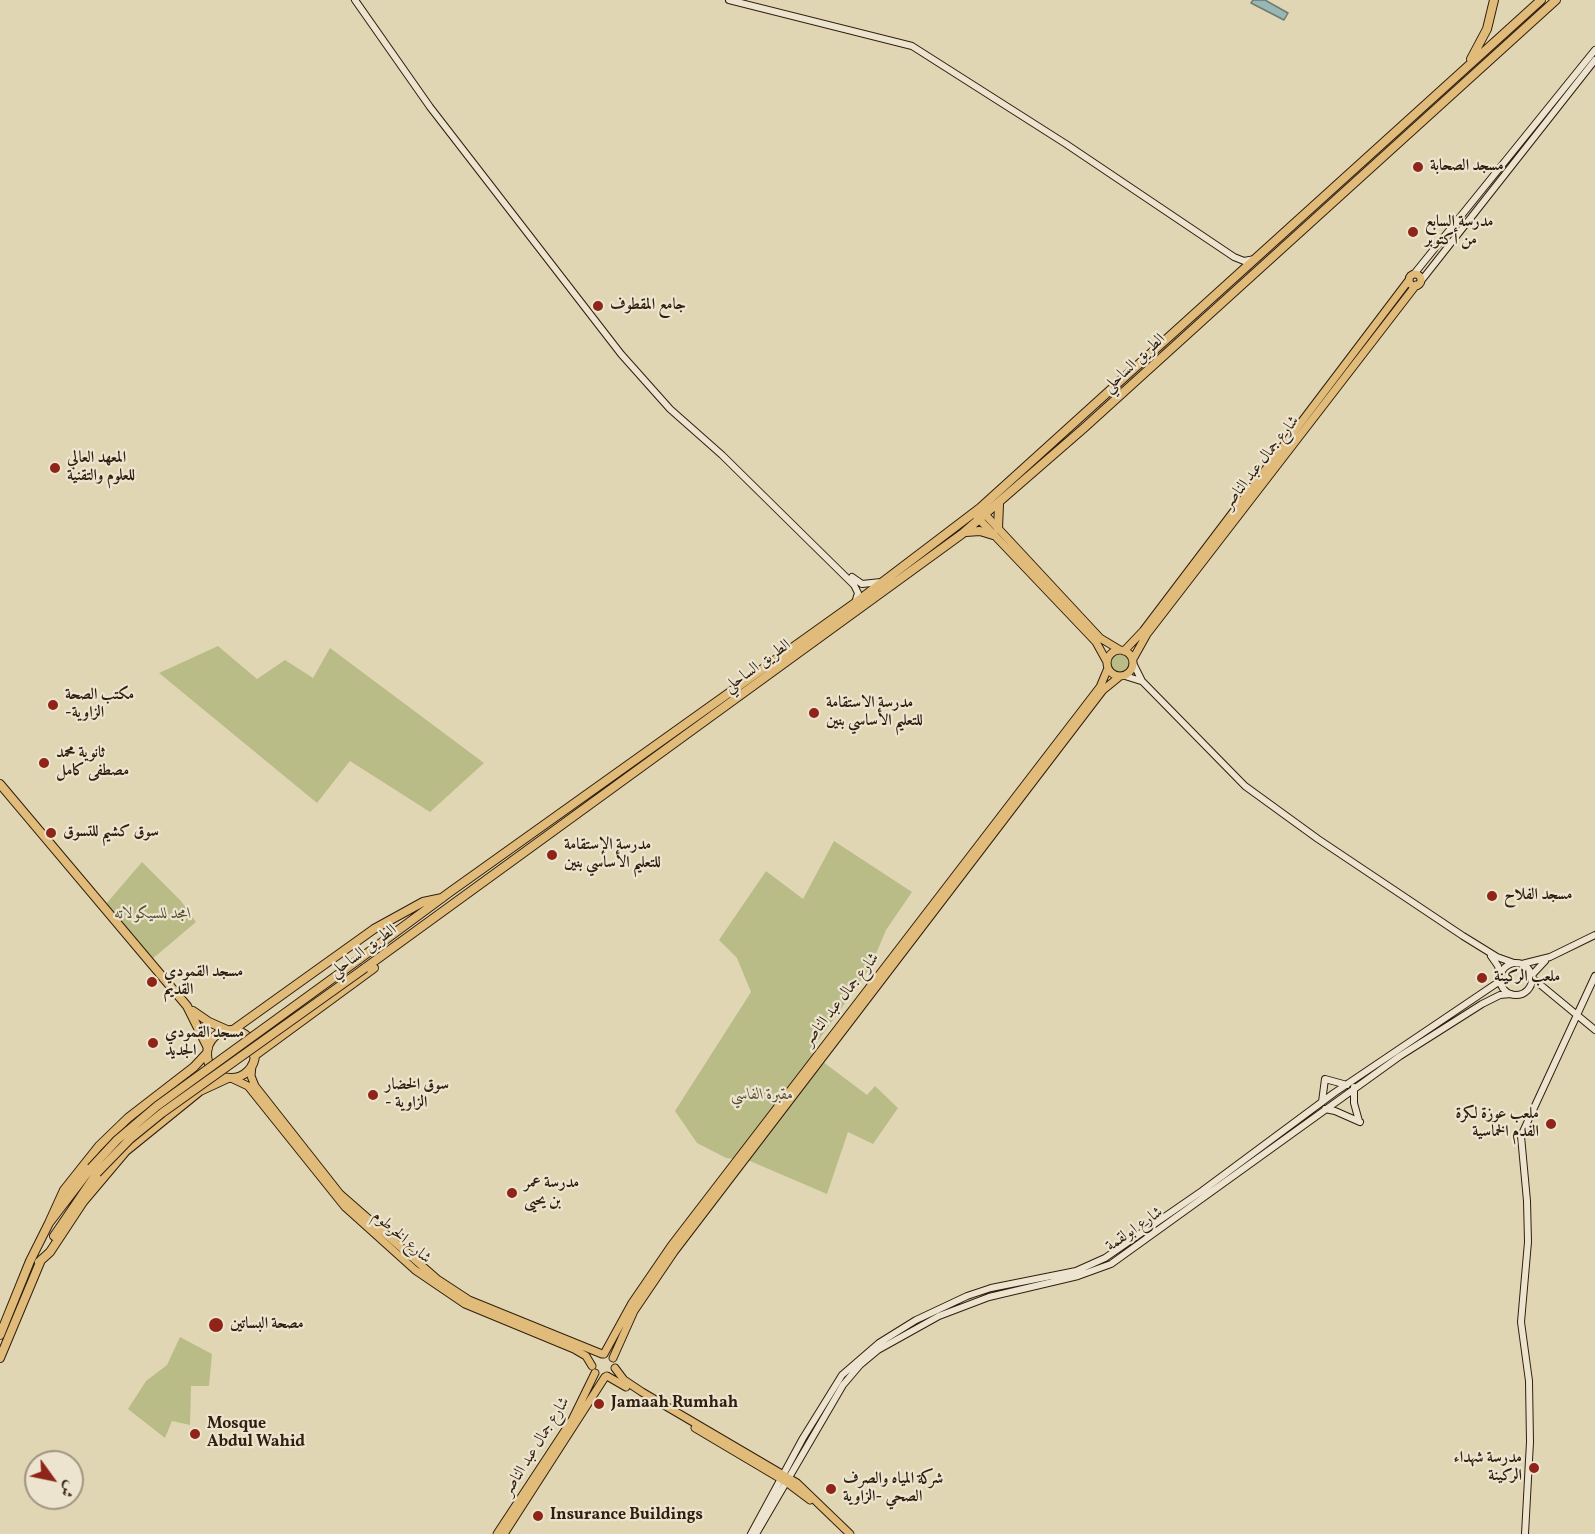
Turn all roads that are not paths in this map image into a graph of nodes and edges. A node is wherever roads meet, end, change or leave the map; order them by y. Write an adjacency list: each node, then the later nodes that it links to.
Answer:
1 (355, 0): 17 (street)
2 (729, 0): 9 (street)
3 (1494, 0): 8 (highway)
4 (1541, 0): 8 (highway, الطريق الساحلي)
5 (1556, 0): 13 (highway, الطريق الساحلي)
6 (1595, 50): 12 (street, شارع جمال عبد الناصر)
7 (1595, 60): 12 (street, شارع جمال عبد الناصر)
8 (1461, 74): 10 (highway, الطريق الساحلي)
9 (1234, 257): 10 (street); 11 (street)
10 (1258, 257): 11 (highway, الطريق الساحلي)
11 (1233, 279): 14 (highway, الطريق الساحلي)
12 (1415, 280): 20 (main road, شارع جمال عبد الناصر); 22 (main road, شارع جمال عبد الناصر)
13 (1000, 503): 14 (highway, الطريق الساحلي); 15 (highway)
14 (980, 514): 15 (main road); 16 (highway, الطريق الساحلي); 18 (highway, الطريق الساحلي)
15 (996, 532): 16 (highway); 20 (main road); 23 (main road)
16 (962, 534): 21 (highway, الطريق الساحلي)
17 (835, 564): 18 (street); 19 (street)
18 (885, 581): 19 (highway, الطريق الساحلي)
19 (855, 603): 21 (highway, الطريق الساحلي)
20 (1122, 650): 22 (main road); 23 (main road, شارع جمال عبد الناصر)
21 (781, 662): 27 (highway, الطريق الساحلي); 29 (highway, الطريق الساحلي)
22 (1133, 662): 24 (main road, شارع جمال عبد الناصر); 25 (street)
23 (1108, 665): 24 (main road); 54 (main road, شارع جمال عبد الناصر)
24 (1122, 676): 25 (street); 56 (main road, شارع جمال عبد الناصر)
25 (1142, 681): 30 (street)
26 (0, 784): 40 (highway)
27 (442, 898): 42 (highway); 50 (highway, الطريق الساحلي, bridge)
28 (1595, 935): 31 (street)
29 (402, 940): 45 (highway); 50 (highway, الطريق الساحلي, bridge)
30 (1487, 951): 32 (street); 36 (street)
31 (1550, 957): 33 (street); 34 (street)
32 (1514, 963): 33 (street); 36 (street)
33 (1522, 964): 34 (street)
34 (1531, 976): 37 (street); 39 (street)
35 (1595, 976): 41 (street)
36 (1500, 979): 38 (street); 48 (street, شارع ابولقمة)
37 (1525, 992): 38 (street); 39 (street)
38 (1511, 994): 48 (street, شارع ابولقمة)
39 (1551, 994): 41 (street)
40 (188, 1006): 42 (highway); 44 (highway)
41 (1578, 1014): 43 (street); 67 (street)
42 (231, 1030): 44 (highway); 45 (highway)
43 (1595, 1030)
44 (207, 1051): 47 (highway); 51 (highway)
45 (254, 1056): 46 (highway)
46 (252, 1065): 47 (highway); 54 (main road, شارع الخرطوم)
47 (230, 1078): 52 (highway); 58 (main road, شارع الخرطوم)
48 (1351, 1086): 49 (street, شارع ابولقمة); 49 (street); 49 (street)
49 (1323, 1106): 60 (street, شارع ابولقمة)
50 (94, 1170): 51 (highway, الطريق الساحلي); 52 (highway, الطريق الساحلي)
51 (49, 1224): 53 (highway, الطريق الساحلي)
52 (39, 1262): 55 (highway, الطريق الساحلي)
53 (0, 1335)
54 (603, 1354): 56 (main road); 58 (main road)
55 (0, 1358)
56 (613, 1358): 57 (main road)
57 (615, 1368): 59 (main road); 60 (main road)
58 (594, 1369): 59 (main road); 61 (main road, شارع جمال عبد الناصر)
59 (606, 1376): 60 (main road); 62 (main road, شارع جمال عبد الناصر)
60 (785, 1478): 63 (street); 64 (street); 65 (main road); 66 (main road)
61 (496, 1534)
62 (504, 1534)
63 (751, 1534)
64 (756, 1534)
65 (845, 1534)
66 (850, 1534)
67 (1525, 1534)

